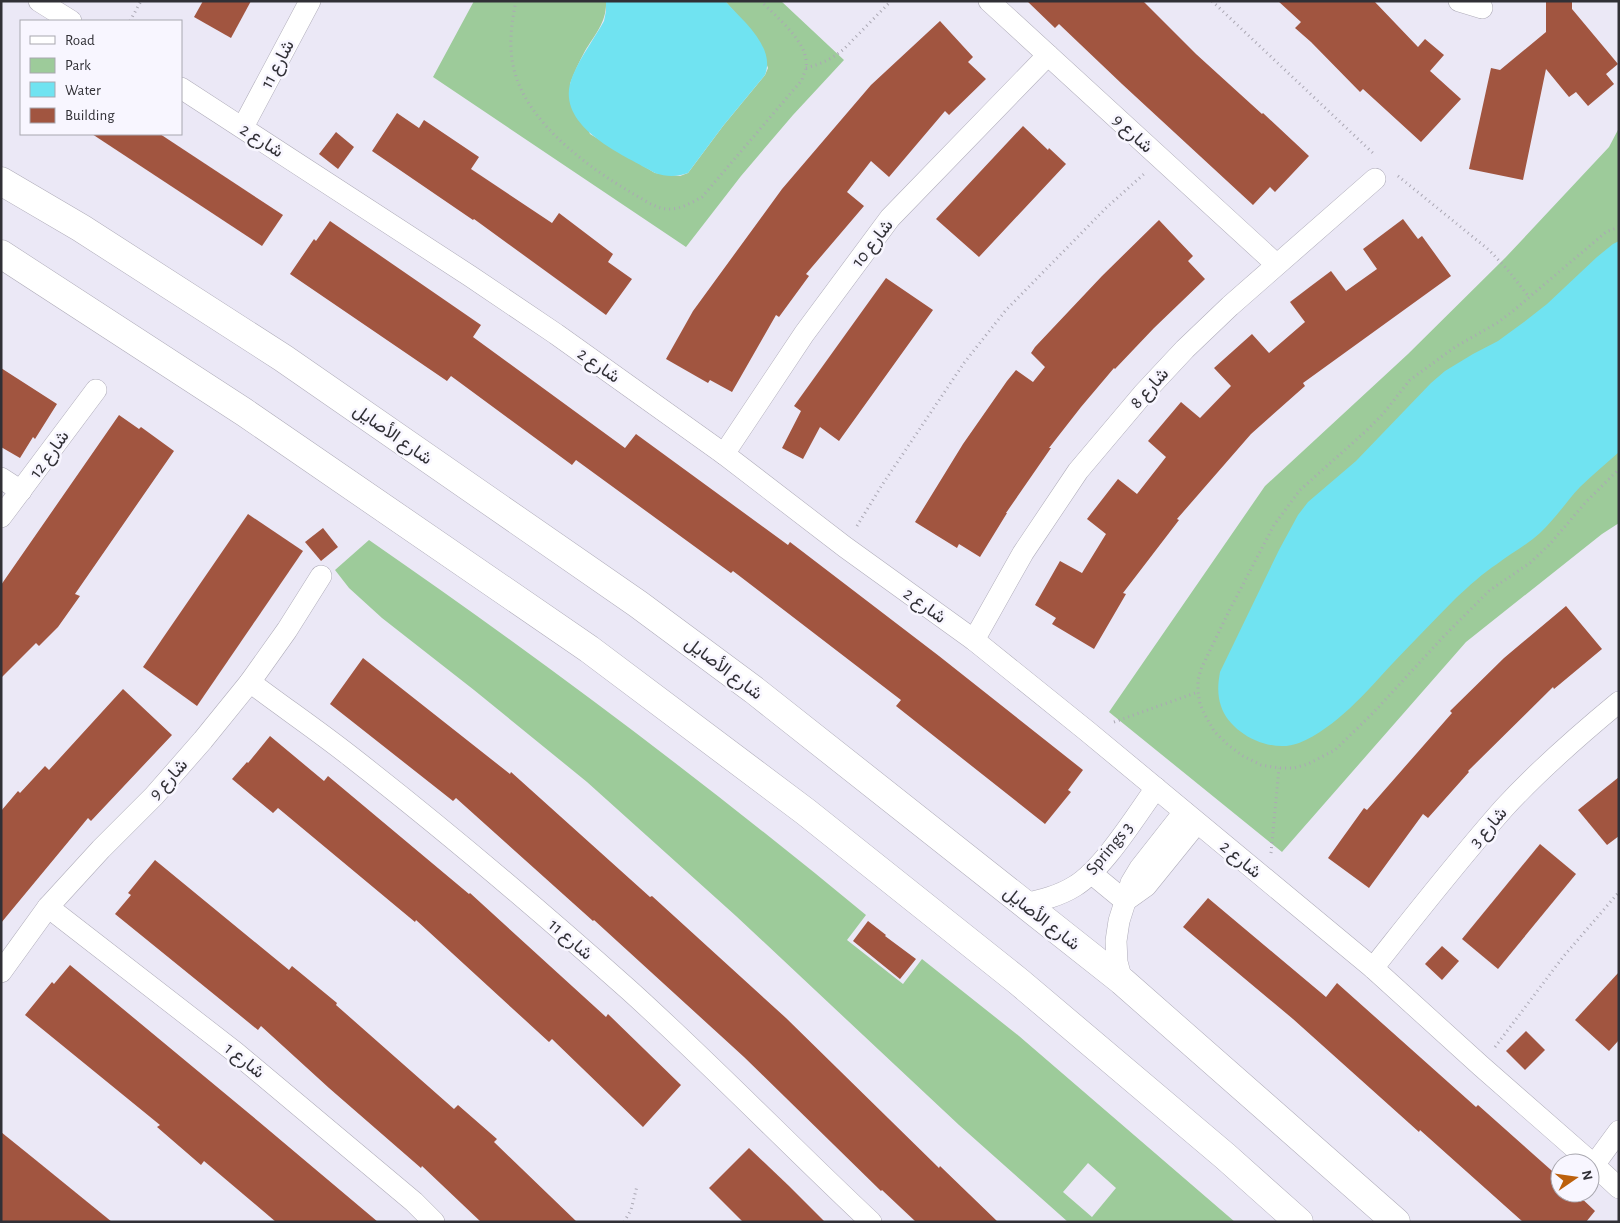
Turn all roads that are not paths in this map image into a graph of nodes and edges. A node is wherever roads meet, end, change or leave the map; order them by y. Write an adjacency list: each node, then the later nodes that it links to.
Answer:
1 (38, 1): 6 (street)
2 (310, 1): 9 (street, شارع 11)
3 (989, 1): 7 (street, شارع 9)
4 (1459, 1): 5 (street)
5 (1482, 8)
6 (69, 20)
7 (1048, 55): 13 (street, شارع 9); 15 (street, شارع 10)
8 (182, 89): 9 (street, شارع 2)
9 (243, 127): 15 (street, شارع 2)
10 (1384, 171): 13 (street, شارع 8)
11 (1, 181): 27 (main road, شارع الأصايل)
12 (1, 254): 39 (main road)
13 (1276, 264): 20 (street, شارع 8)
14 (96, 390): 17 (street, شارع 12)
15 (724, 454): 20 (street, شارع 2)
16 (1, 478): 17 (street)
17 (22, 491): 18 (street, شارع 12)
18 (1, 517)
19 (321, 576): 21 (street, شارع 9)
20 (974, 640): 23 (street, شارع 2)
21 (250, 682): 28 (street, شارع 9); 38 (street, شارع 11)
22 (1619, 702): 29 (street, شارع 3)
23 (1156, 788): 24 (street, شارع 2); 25 (street, Springs 3)
24 (1191, 817): 26 (street); 29 (street, شارع 2)
25 (1091, 873): 26 (street); 27 (street, Springs 3)
26 (1125, 901): 31 (street)
27 (1024, 904): 31 (main road, شارع الأصايل)
28 (48, 907): 30 (street, شارع 9); 37 (street, شارع 1)
29 (1374, 968): 33 (street, شارع 2)
30 (1, 972)
31 (1122, 982): 40 (main road, شارع الأصايل)
32 (1619, 1131): 34 (street)
33 (1581, 1153)
34 (1600, 1156)
35 (1600, 1170): 36 (street, شارع 2)
36 (1619, 1188)
37 (434, 1222)
38 (871, 1222)
39 (1299, 1222)
40 (1396, 1222)

